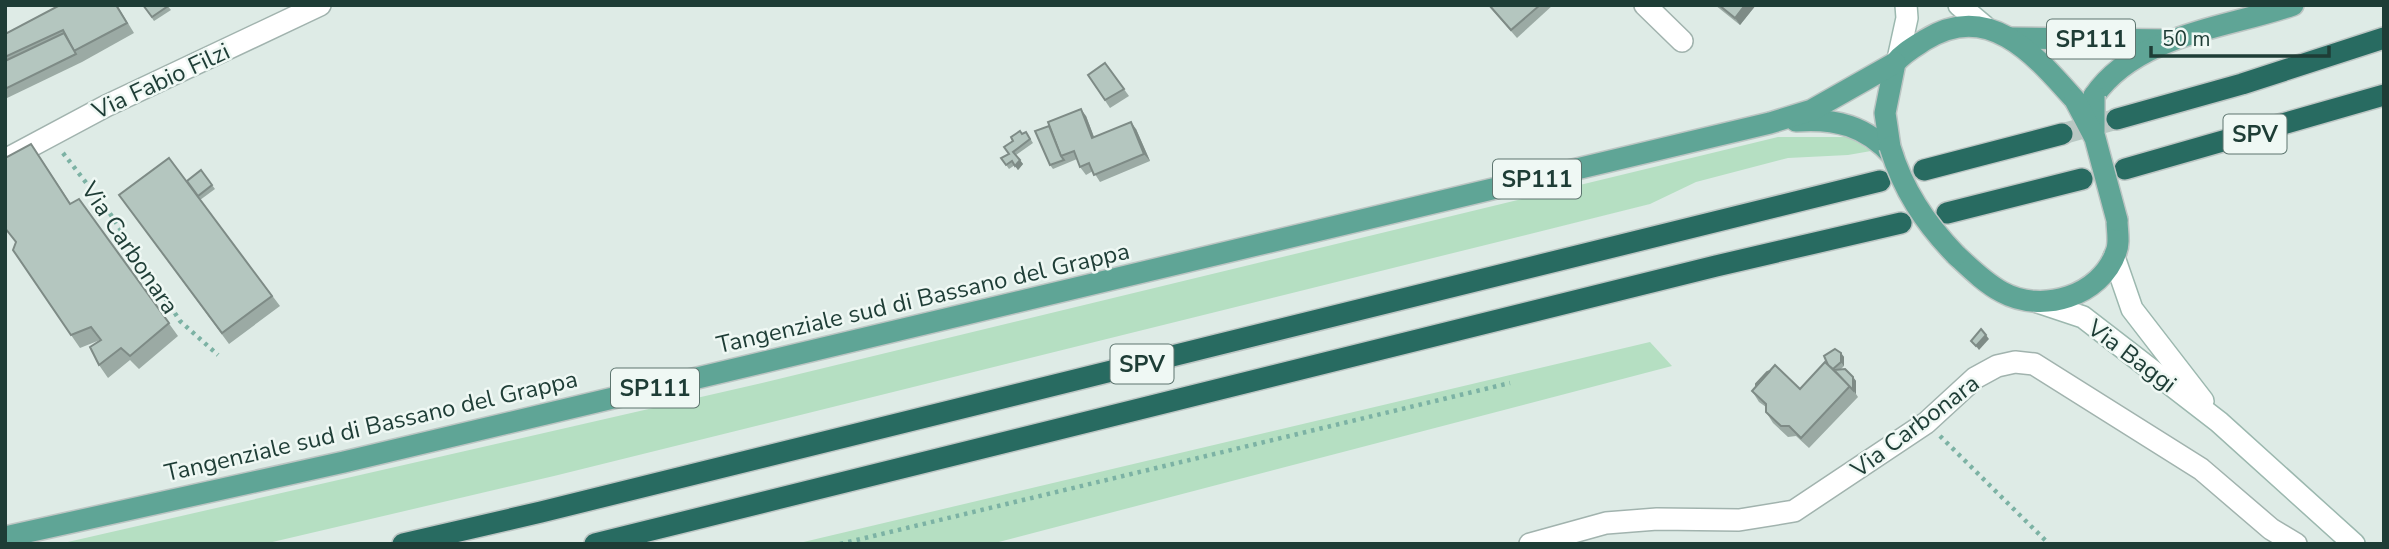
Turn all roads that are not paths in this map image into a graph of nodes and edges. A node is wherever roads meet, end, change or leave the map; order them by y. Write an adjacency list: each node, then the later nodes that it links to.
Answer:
1 (320, 5): 18 (street, Via Fabio Filzi)
2 (1645, 5): 10 (street)
3 (1906, 5): 11 (street)
4 (1959, 5): 6 (street)
5 (2293, 5): 9 (main road, Tangenziale sud di Bassano del Grappa / SP111)
6 (1984, 26): 7 (main road, Tangenziale sud di Bassano del Grappa / SP111); 11 (main road, Tangenziale sud di Bassano del Grappa / SP111)
7 (2010, 38): 9 (main road, Tangenziale sud di Bassano del Grappa / SP111); 13 (main road, Tangenziale sud di Bassano del Grappa / SP111)
8 (2384, 38): 14 (highway, SPV)
9 (2172, 40): 13 (main road, Tangenziale sud di Bassano del Grappa / SP111)
10 (1682, 41)
11 (1897, 61): 15 (main road, Tangenziale sud di Bassano del Grappa / SP111); 17 (main road)
12 (2384, 95): 19 (highway, SPV)
13 (2084, 98): 25 (main road, bridge)
14 (2117, 119)
15 (1770, 123): 17 (main road, Tangenziale sud di Bassano del Grappa / SP111); 28 (main road, Tangenziale sud di Bassano del Grappa / SP111)
16 (2062, 134): 20 (highway)
17 (1890, 150): 26 (main road, bridge)
18 (5, 160)
19 (2125, 169)
20 (1924, 170)
21 (2082, 179): 23 (highway)
22 (1880, 181): 29 (highway, SPV)
23 (1947, 213)
24 (1901, 223): 30 (highway, SPV)
25 (2114, 257): 26 (main road); 27 (street, Via Baggi)
26 (2038, 302): 27 (street, Via Baggi)
27 (2219, 422): 33 (street, Via Baggi)
28 (5, 537)
29 (403, 544)
30 (595, 544)
31 (1530, 544): 32 (street, Via Carbonara)
32 (2296, 544)
33 (2354, 544)

